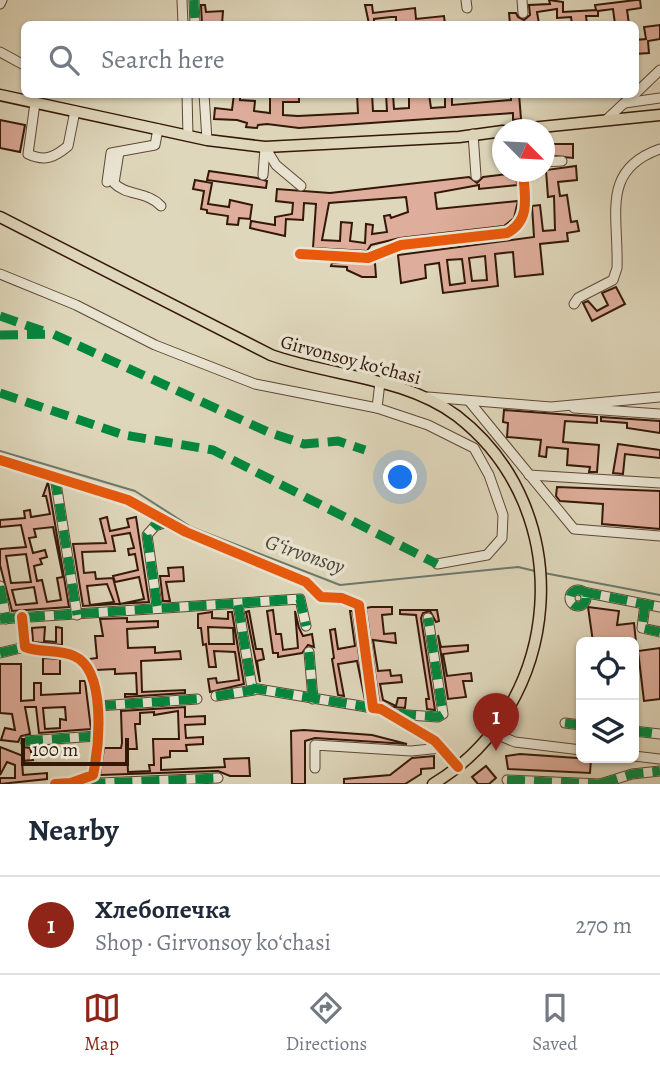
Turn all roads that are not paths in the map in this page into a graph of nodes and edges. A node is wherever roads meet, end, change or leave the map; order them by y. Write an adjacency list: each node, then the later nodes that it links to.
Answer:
1 (182, 0): 5 (street)
2 (194, 0): 6 (street)
3 (522, 0): 4 (street)
4 (523, 13)
5 (183, 21)
6 (195, 21)
7 (0, 51): 8 (street)
8 (21, 63)
9 (660, 70): 10 (street)
10 (639, 90)
11 (0, 95): 16 (main road)
12 (187, 98): 25 (street)
13 (204, 98): 26 (street)
14 (631, 98): 17 (street)
15 (660, 98): 17 (street)
16 (35, 103): 18 (main road); 18 (street)
17 (625, 103): 20 (street)
18 (75, 111): 22 (main road)
19 (660, 115): 20 (main road)
20 (606, 120): 21 (main road)
21 (555, 125)
22 (158, 129): 25 (main road); 29 (street)
23 (492, 132): 24 (main road)
24 (473, 134): 27 (main road); 33 (street)
25 (188, 136): 26 (main road)
26 (207, 140): 27 (main road)
27 (265, 147): 32 (street); 36 (street)
28 (660, 149): 41 (street)
29 (119, 152): 34 (street); 37 (street)
30 (555, 161): 31 (street)
31 (562, 161)
32 (263, 175)
33 (476, 176)
34 (107, 182)
35 (523, 182): 39 (street)
36 (301, 186)
37 (161, 206)
38 (0, 217): 42 (main road, Girvonsoy koʻchasi)
39 (300, 254)
40 (0, 274): 47 (street)
41 (573, 304)
42 (380, 382): 43 (main road, Girvonsoy koʻchasi); 47 (street)
43 (421, 395): 45 (street); 81 (main road, Girvonsoy koʻchasi)
44 (660, 397): 46 (street)
45 (469, 401): 46 (street); 50 (street)
46 (562, 406): 48 (street)
47 (377, 408): 55 (street)
48 (660, 414)
49 (0, 460): 51 (street)
50 (529, 475): 52 (street); 54 (street)
51 (55, 477): 53 (street); 62 (street)
52 (660, 483)
53 (167, 522): 60 (street); 76 (street)
54 (660, 536)
55 (437, 564)
56 (0, 586): 65 (street)
57 (583, 592): 58 (street)
58 (645, 604): 61 (street); 67 (street)
59 (238, 605): 60 (street); 66 (street); 71 (street)
60 (157, 606): 62 (street)
61 (660, 607)
62 (77, 615): 63 (street)
63 (22, 617): 65 (street); 68 (street)
64 (428, 618): 77 (street)
65 (3, 619)
66 (306, 626)
67 (660, 632)
68 (25, 647): 70 (street); 75 (street)
69 (309, 652): 74 (street)
70 (0, 653)
71 (254, 690): 72 (street); 74 (street)
72 (216, 696)
73 (197, 699): 75 (street)
74 (313, 699): 76 (street)
75 (98, 706): 83 (street)
76 (373, 708): 77 (street)
77 (387, 714): 85 (street)
78 (565, 723): 79 (street)
79 (576, 724)
80 (639, 732): 82 (street)
81 (493, 733): 86 (street); 89 (main road, Girvonsoy koʻchasi)
82 (660, 734)
83 (97, 736): 84 (street); 92 (street)
84 (25, 741)
85 (441, 748): 89 (street); 90 (street)
86 (576, 749)
87 (639, 757): 88 (street)
88 (660, 760)
89 (458, 767): 95 (main road, Girvonsoy koʻchasi)
90 (315, 768)
91 (660, 771): 98 (street)
92 (89, 777): 93 (street); 96 (street)
93 (218, 778)
94 (507, 780): 98 (street)
95 (445, 781): 97 (main road, Girvonsoy koʻchasi)
96 (55, 784)
97 (433, 784)
98 (600, 784)

